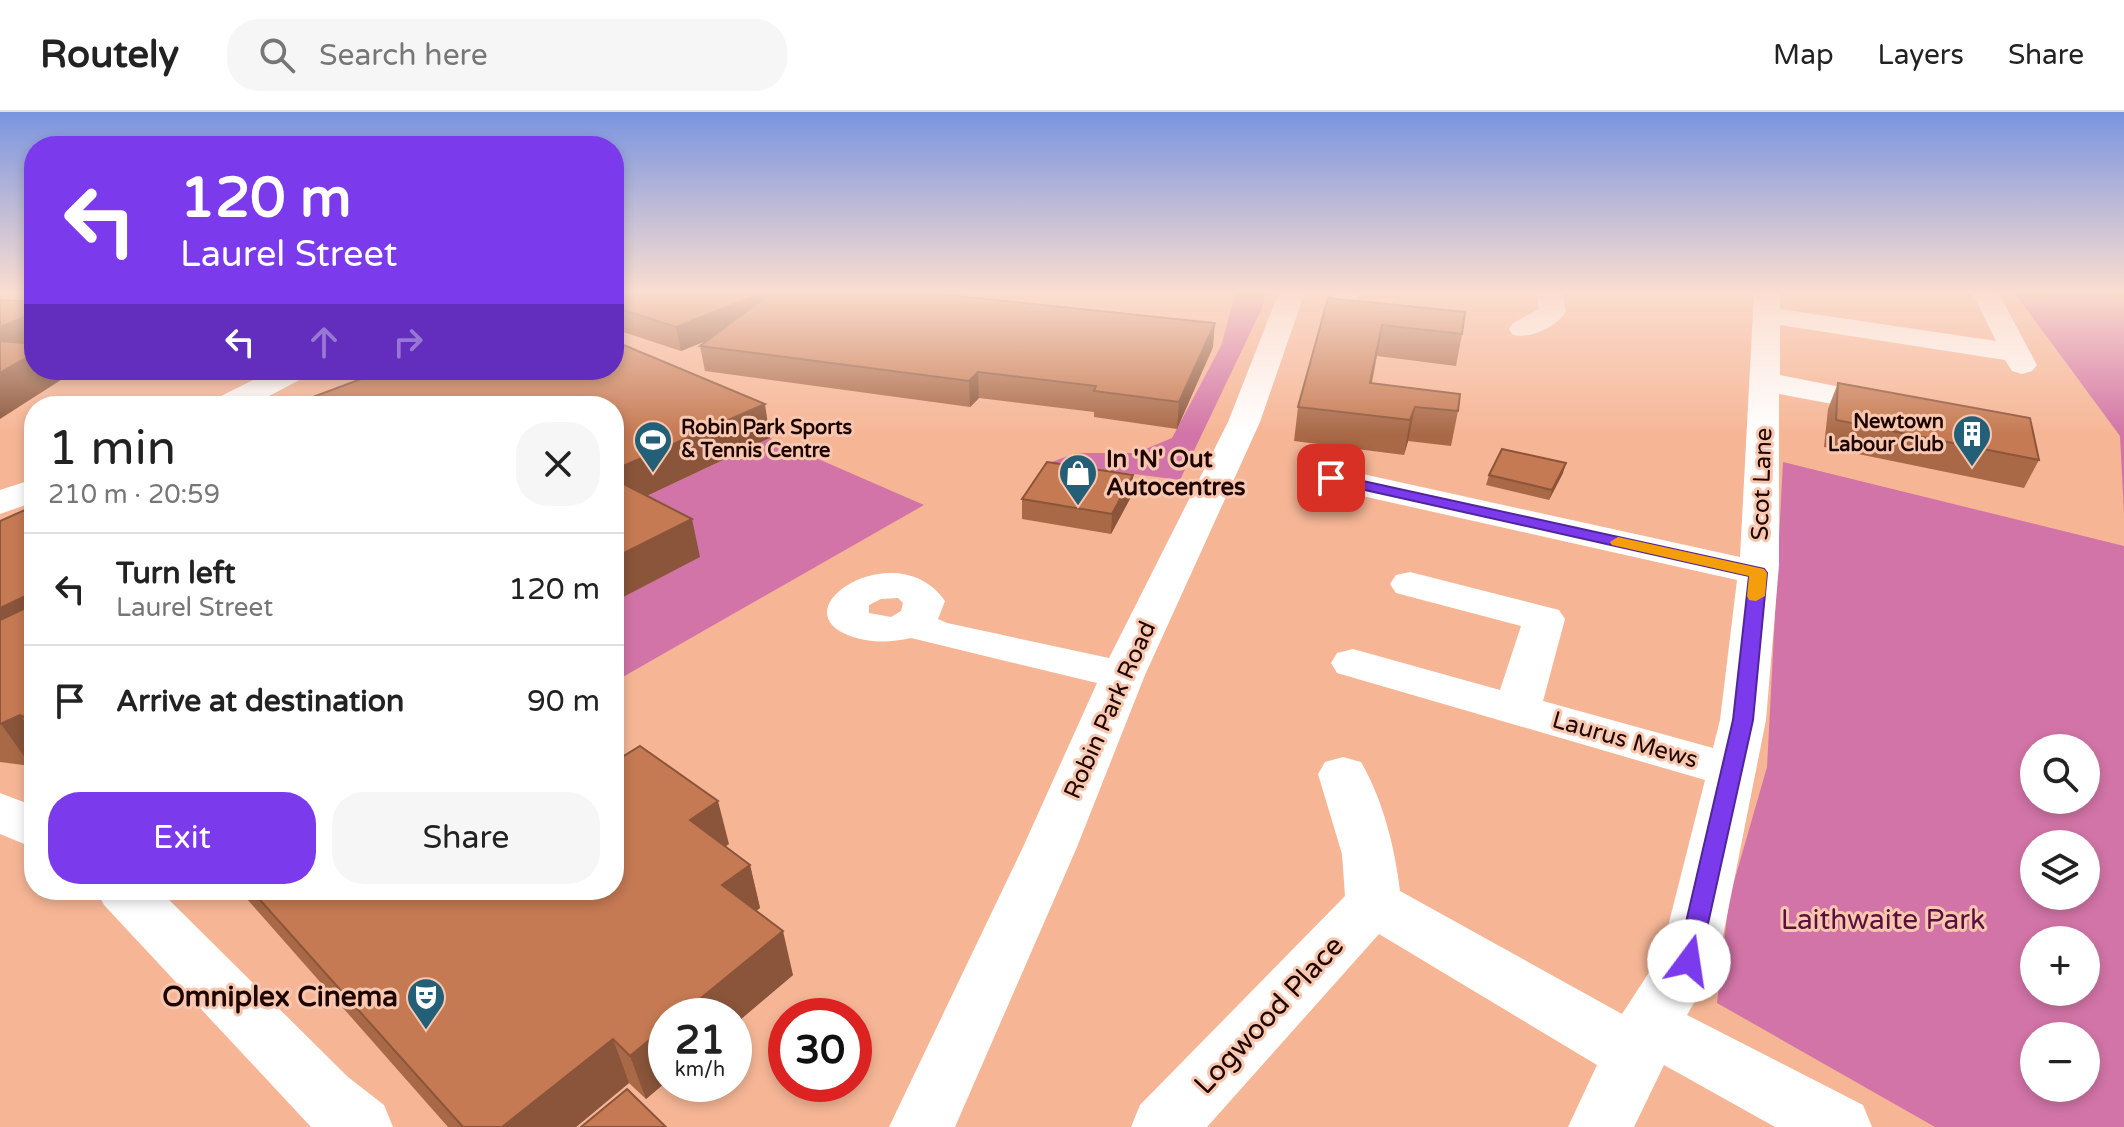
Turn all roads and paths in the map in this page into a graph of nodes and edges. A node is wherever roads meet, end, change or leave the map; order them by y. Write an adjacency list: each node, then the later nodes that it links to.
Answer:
1 (1276, 339): 16 (street, Robin Park Road)
2 (1767, 339): 6 (street, Scot Lane)
3 (1931, 339): 4 (street)
4 (2009, 339)
5 (277, 380): 7 (street)
6 (1766, 382): 8 (street); 12 (street, Scot Lane)
7 (245, 396)
8 (1918, 411)
9 (1331, 478): 12 (street)
10 (24, 494): 11 (street)
11 (0, 503)
12 (1758, 573): 18 (street, Scot Lane)
13 (1410, 584): 17 (street)
14 (913, 622): 16 (street)
15 (1353, 663): 17 (street, Laurus Mews)
16 (1123, 675): 26 (street, Robin Park Road)
17 (1517, 710): 18 (street, Laurus Mews)
18 (1733, 771): 24 (street, Scot Lane)
19 (1343, 774): 23 (street)
20 (0, 811): 21 (street)
21 (24, 824)
22 (134, 900): 25 (street)
23 (1373, 903): 24 (street); 27 (street, Logwood Place)
24 (1642, 1040): 28 (street, Scot Lane); 29 (street)
25 (360, 1127)
26 (922, 1127)
27 (1164, 1127)
28 (1601, 1127)
29 (1839, 1127)

